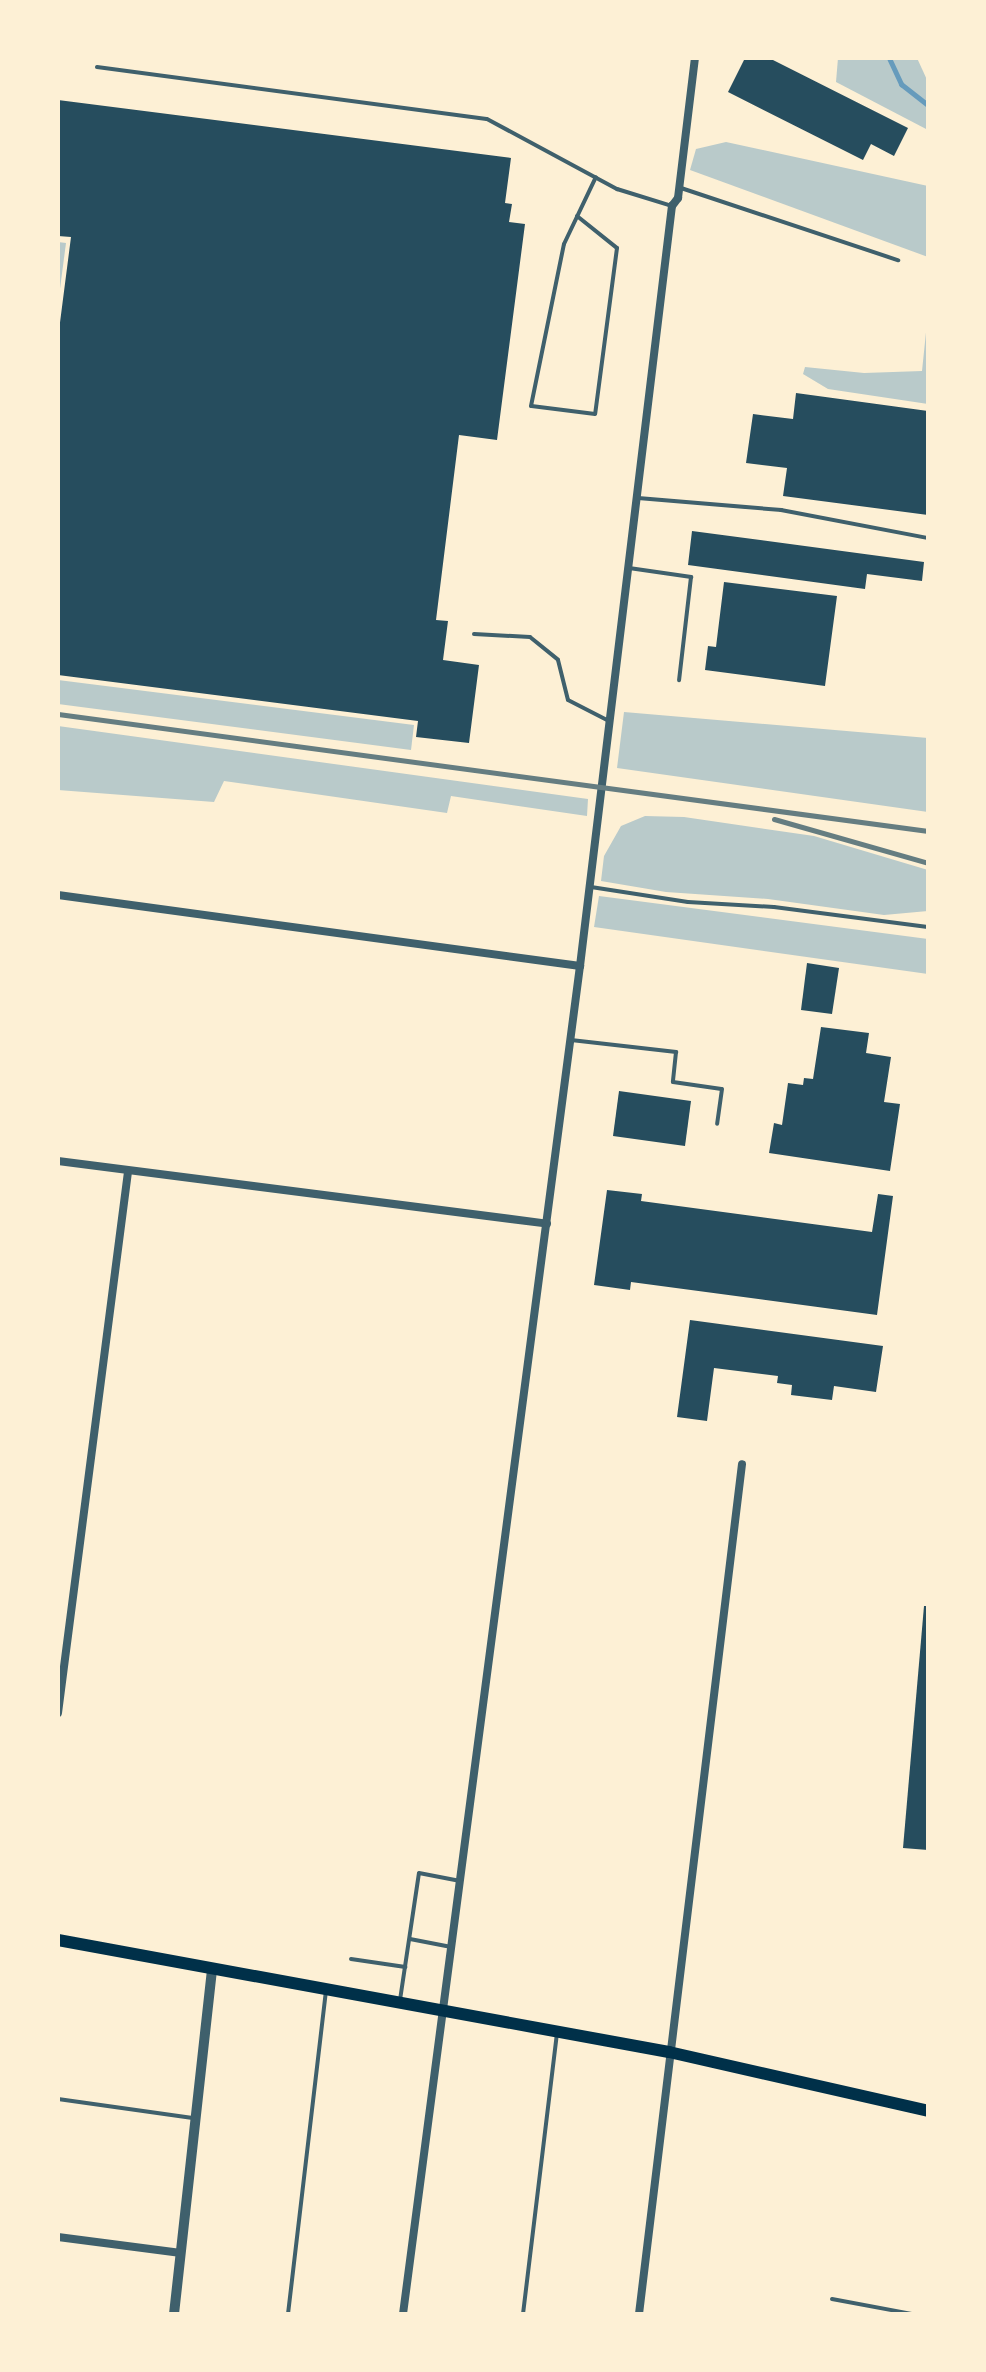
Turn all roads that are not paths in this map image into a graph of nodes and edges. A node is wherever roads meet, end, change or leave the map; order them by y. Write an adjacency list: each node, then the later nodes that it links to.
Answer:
1 (695, 58): 4 (street)
2 (97, 67): 3 (lane)
3 (596, 177): 5 (lane); 6 (lane)
4 (679, 188): 5 (street); 7 (lane)
5 (672, 206): 8 (street)
6 (577, 216): 6 (lane)
7 (898, 260)
8 (638, 498): 9 (lane); 10 (street)
9 (928, 538)
10 (629, 568): 12 (lane); 13 (street)
11 (474, 634): 13 (lane)
12 (679, 680)
13 (611, 722): 14 (street)
14 (591, 887): 16 (lane); 17 (street)
15 (58, 895): 17 (street)
16 (928, 927)
17 (580, 966): 18 (street)
18 (571, 1040): 19 (lane); 22 (street)
19 (717, 1124)
20 (58, 1161): 21 (street)
21 (128, 1172): 22 (street); 24 (street)
22 (547, 1224): 25 (street)
23 (742, 1464): 36 (street)
24 (58, 1713)
25 (460, 1881): 26 (lane); 28 (street)
26 (409, 1939): 28 (lane); 30 (lane)
27 (58, 1940): 31 (main road)
28 (451, 1947): 34 (street)
29 (351, 1959): 30 (lane)
30 (405, 1967): 33 (lane)
31 (212, 1968): 32 (main road); 39 (street)
32 (327, 1989): 33 (main road); 44 (lane)
33 (400, 2002): 34 (main road)
34 (443, 2010): 35 (main road); 45 (street)
35 (557, 2031): 36 (main road); 46 (lane)
36 (669, 2052): 38 (main road); 47 (street)
37 (58, 2099): 39 (lane)
38 (928, 2111)
39 (196, 2118): 41 (street)
40 (58, 2237): 41 (street)
41 (181, 2253): 43 (street)
42 (832, 2299): 48 (lane)
43 (174, 2314)
44 (288, 2314)
45 (403, 2314)
46 (523, 2314)
47 (639, 2314)
48 (912, 2314)

